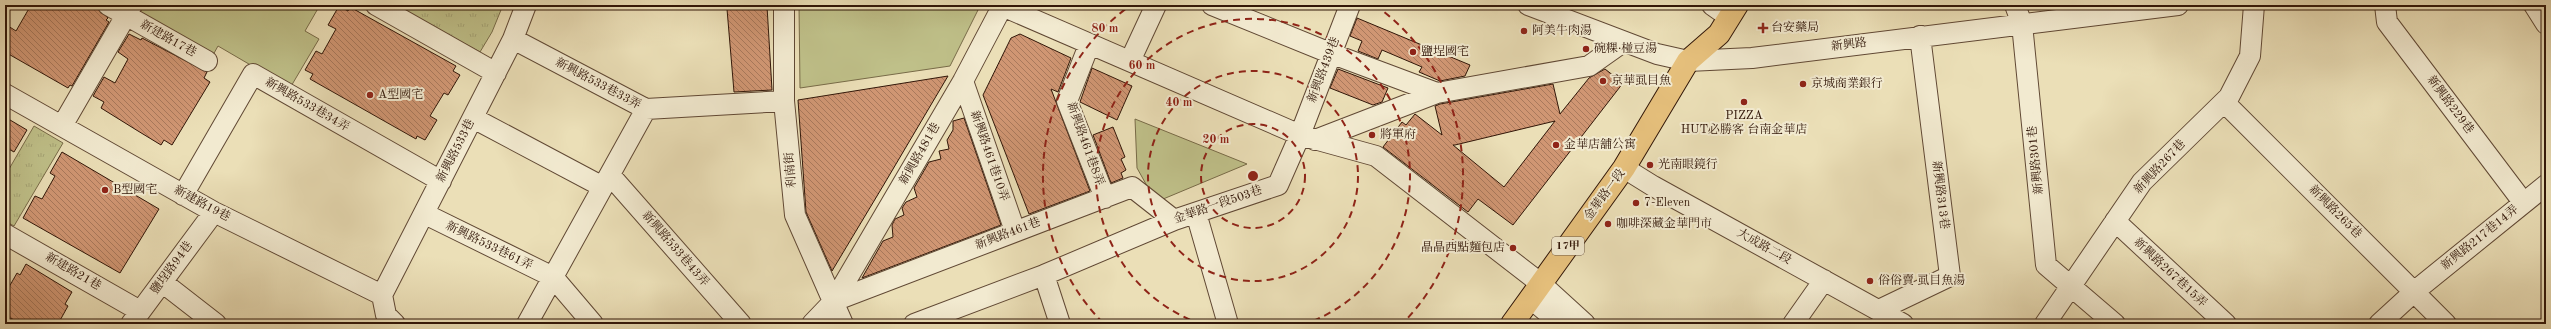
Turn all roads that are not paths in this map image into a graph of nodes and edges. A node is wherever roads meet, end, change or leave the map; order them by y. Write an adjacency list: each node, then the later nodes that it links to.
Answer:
1 (108, 5): 16 (street, 新建路17巷)
2 (376, 5): 27 (street)
3 (526, 5): 20 (street, 新興路533巷)
4 (784, 5): 31 (street, 利南街)
5 (1002, 5): 22 (street); 28 (street, 新興路481巷)
6 (1156, 5): 25 (street)
7 (1212, 5): 23 (street)
8 (1350, 5): 23 (street, 新興路439巷)
9 (1528, 5): 21 (street, 新興路)
10 (2016, 5): 17 (street, 新興路301巷)
11 (2178, 5): 17 (street, 新興路)
12 (2254, 5): 32 (street, 新興路267巷)
13 (2385, 5): 43 (street, 新興路229巷)
14 (2534, 5): 18 (street)
15 (1726, 9): 26 (main road, 17甲)
16 (129, 10): 24 (street, 新建路17巷); 35 (street)
17 (2022, 24): 19 (street, 新興路); 55 (street, 新興路301巷)
18 (2546, 24)
19 (1920, 36): 26 (street, 新興路); 60 (street, 新興路313巷)
20 (513, 39): 27 (street, 新興路533巷); 33 (street, 新興路533巷33弄)
21 (1623, 42): 26 (street, 新興路); 30 (street)
22 (1088, 45): 25 (street); 42 (street, 新興路461巷8弄)
23 (1330, 53): 30 (street); 36 (street, 新興路439巷)
24 (207, 61)
25 (1130, 61): 36 (street)
26 (1688, 61): 37 (main road, 金華路一段 / 17甲)
27 (496, 73): 34 (street, 新興路533巷)
28 (963, 81): 49 (street, 新興路461巷10弄); 59 (street, 新興路481巷)
29 (5, 94): 35 (street, 新建路19巷)
30 (1437, 94): 36 (street)
31 (784, 102): 33 (street, 新興路533巷33弄); 59 (street, 利南街)
32 (2224, 102): 48 (street, 新興路267巷); 57 (street, 新興路265巷)
33 (646, 109): 39 (street)
34 (473, 118): 38 (street, 新興路533巷); 39 (street, 新興路533巷43弄)
35 (62, 126): 41 (street, 新建路19巷)
36 (1308, 138): 45 (street, 金華路一段503巷); 56 (street)
37 (1624, 168): 53 (street, 大成路二段); 56 (main road, 金華路一段 / 17甲)
38 (441, 181): 41 (street, 新興路533巷34弄); 46 (street, 新興路533巷)
39 (606, 181): 52 (street); 66 (street, 新興路533巷43弄)
40 (2546, 185): 43 (street, 新興路217巷14弄)
41 (183, 195): 44 (street, 新建路19巷)
42 (1105, 198): 47 (street, 新興路461巷); 49 (street, 新興路461巷)
43 (2523, 202): 57 (street, 新興路217巷14弄)
44 (214, 212): 54 (street, 鹽埕路94巷); 58 (street, 新建路19巷)
45 (1196, 213): 47 (street, 金華路一段503巷); 71 (street)
46 (425, 214): 52 (street, 新興路533巷61弄); 58 (street, 新興路533巷)
47 (1174, 220): 51 (street, 金華路一段503巷)
48 (2115, 221): 55 (street, 新興路267巷); 79 (street, 新興路267巷15弄)
49 (1015, 232): 59 (street, 新興路461巷)
50 (5, 234): 61 (street, 新建路21巷)
51 (1044, 275): 69 (street, 金華路一段503巷); 70 (street)
52 (553, 277): 64 (street); 65 (street)
53 (1824, 280): 60 (street, 大成路二段); 75 (street)
54 (162, 282): 61 (street, 鹽埕路94巷); 62 (street)
55 (2070, 286): 77 (street, 新興路267巷); 78 (street, 新興路301巷)
56 (1535, 291): 72 (main road, 金華路一段 / 17甲); 73 (street); 74 (street)
57 (2414, 291): 80 (street, 新興路217巷14弄); 81 (street, 新興路265巷)
58 (382, 295): 63 (street)
59 (834, 301): 67 (street); 68 (street, 利南街)
60 (1879, 310): 76 (street, 大成路二段)
61 (136, 318)
62 (216, 324)
63 (395, 324)
64 (527, 324)
65 (593, 324)
66 (740, 324)
67 (812, 324)
68 (843, 324)
69 (914, 324)
70 (1060, 324)
71 (1228, 324)
72 (1512, 324)
73 (1561, 324)
74 (1585, 324)
75 (1793, 324)
76 (1903, 324)
77 (2045, 324)
78 (2115, 324)
79 (2226, 324)
80 (2379, 324)
81 (2446, 324)

